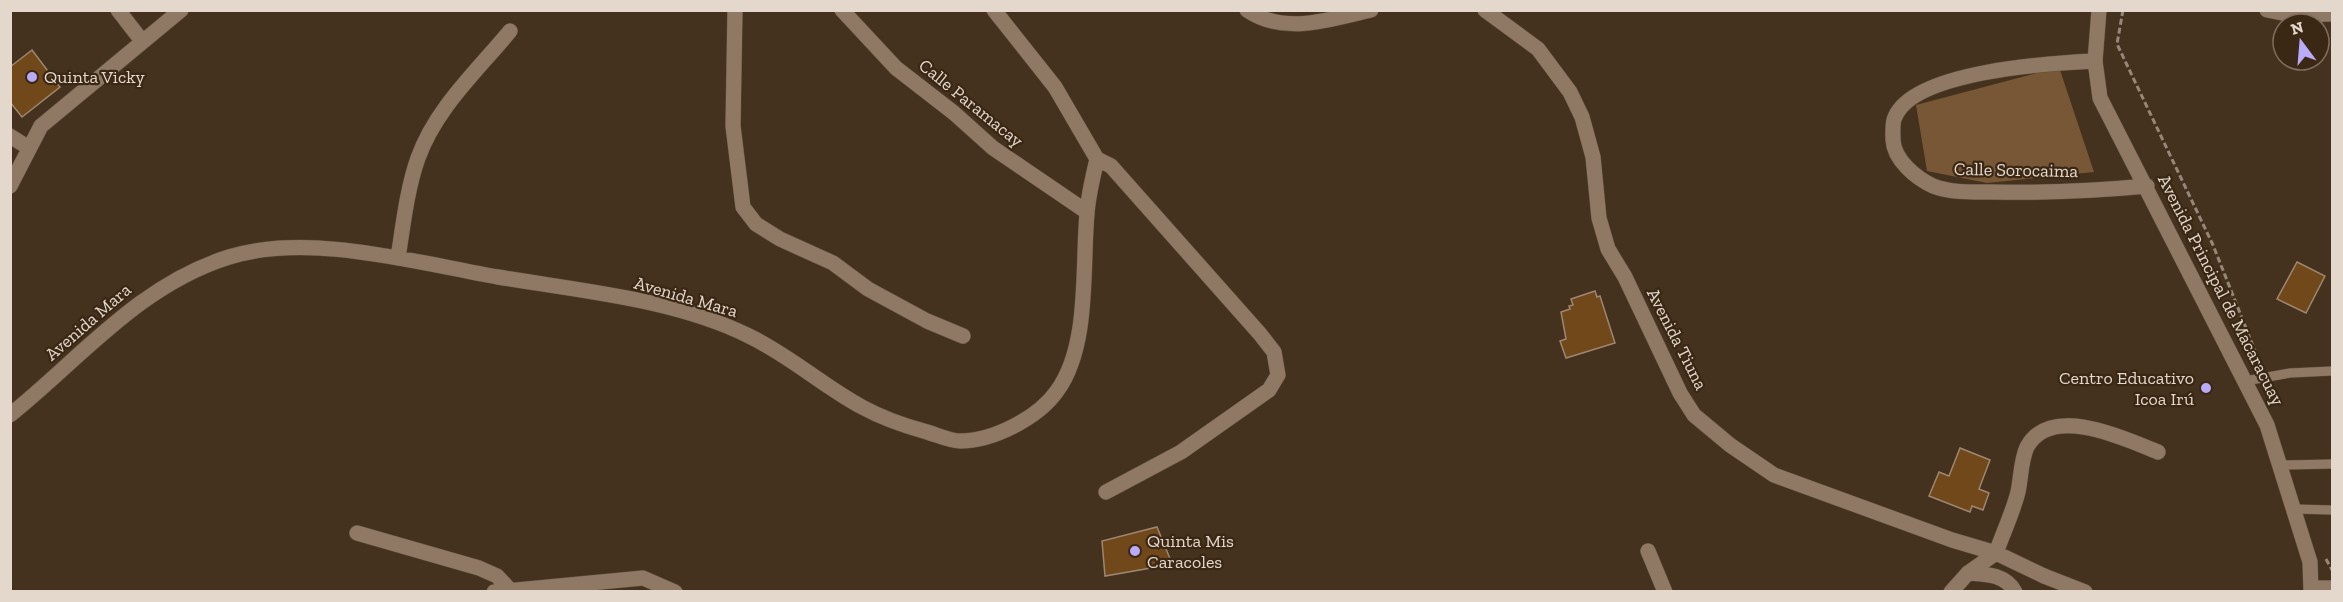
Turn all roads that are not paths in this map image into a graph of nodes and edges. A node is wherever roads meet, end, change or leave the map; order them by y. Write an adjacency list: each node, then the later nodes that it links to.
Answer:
1 (118, 10): 13 (street)
2 (182, 10): 13 (street)
3 (735, 10): 22 (street)
4 (842, 10): 20 (street, Calle Paramacay)
5 (994, 10): 17 (street)
6 (1247, 10): 7 (street)
7 (1371, 10)
8 (1485, 10): 34 (street, Avenida Tiuna)
9 (2099, 10): 14 (street, Avenida Principal de Macaracuay)
10 (2267, 10): 11 (street)
11 (2332, 14)
12 (510, 31): 21 (street)
13 (142, 40): 16 (street)
14 (2095, 61): 19 (street, Avenida Principal de Macaracuay); 19 (street, Calle Sorocaima)
15 (10, 135): 16 (street)
16 (29, 148): 18 (street)
17 (1097, 159): 20 (street, Avenida Mara); 29 (street)
18 (10, 186)
19 (2147, 186): 24 (street, Avenida Principal de Macaracuay)
20 (1087, 212): 21 (street, Avenida Mara)
21 (398, 258): 25 (street, Avenida Mara)
22 (963, 336)
23 (2332, 370): 24 (lane)
24 (2245, 381): 28 (street, Avenida Principal de Macaracuay)
25 (10, 415)
26 (2158, 452): 34 (street)
27 (2332, 464): 28 (lane)
28 (2280, 465): 30 (street, Avenida Principal de Macaracuay)
29 (1106, 492)
30 (2295, 509): 31 (lane); 39 (street, Avenida Principal de Macaracuay)
31 (2332, 510)
32 (357, 533): 38 (street)
33 (1648, 551): 41 (street)
34 (1996, 553): 35 (street); 36 (street, Avenida Tiuna)
35 (1968, 573): 42 (street); 43 (street)
36 (2044, 576): 44 (street); 45 (street)
37 (2332, 588): 39 (street)
38 (501, 590): 40 (street)
39 (2311, 590)
40 (675, 591)
41 (1665, 591)
42 (1951, 591)
43 (2015, 591)
44 (2059, 591)
45 (2085, 591)

